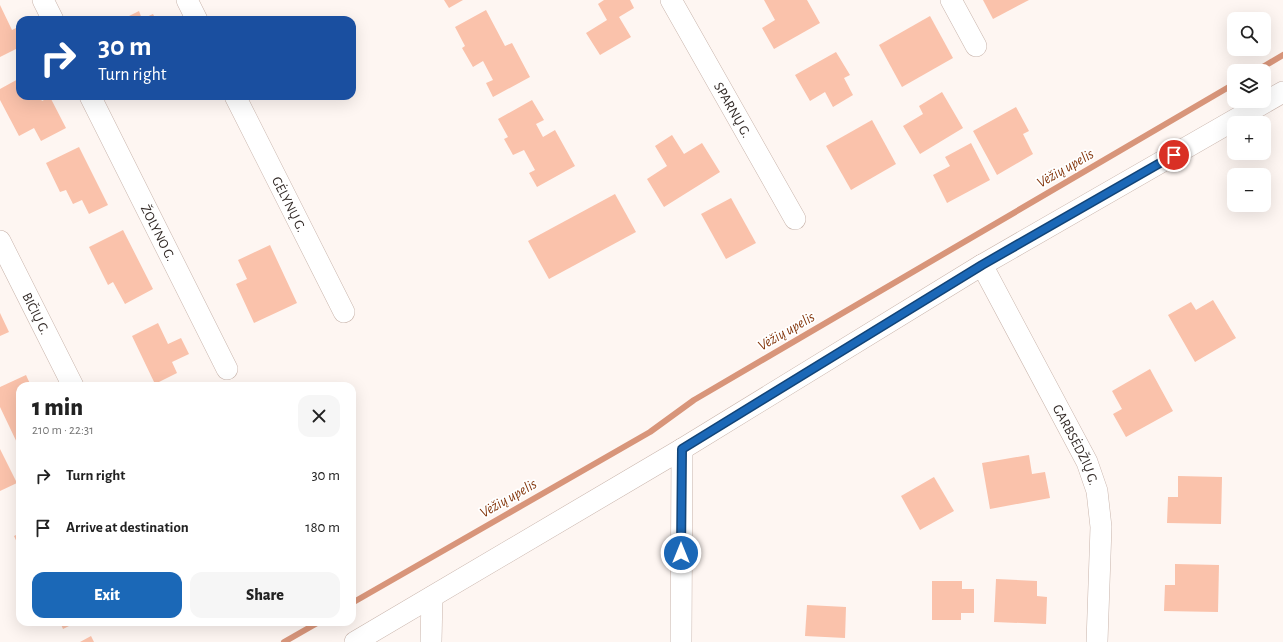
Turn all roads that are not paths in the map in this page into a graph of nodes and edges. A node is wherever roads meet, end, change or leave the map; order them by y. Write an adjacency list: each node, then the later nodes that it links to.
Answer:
1 (42, 0): 5 (street)
2 (187, 0): 6 (street)
3 (671, 0): 11 (street, SPARNŲ G.)
4 (950, 0): 7 (street)
5 (50, 16)
6 (195, 16)
7 (976, 46)
8 (1283, 92): 13 (street)
9 (92, 100): 15 (street, ŽOLYNO G.)
10 (237, 100): 14 (street, GĖLYNŲ G.)
11 (795, 219)
12 (0, 241): 16 (street, BIČIŲ G.)
13 (982, 265): 17 (street); 22 (street, GARBSĖDŽIŲ G.)
14 (344, 312)
15 (226, 369)
16 (71, 382)
17 (682, 449): 18 (street); 21 (street)
18 (432, 597): 19 (street); 20 (street)
19 (355, 642)
20 (431, 642)
21 (681, 642)
22 (1098, 642)

